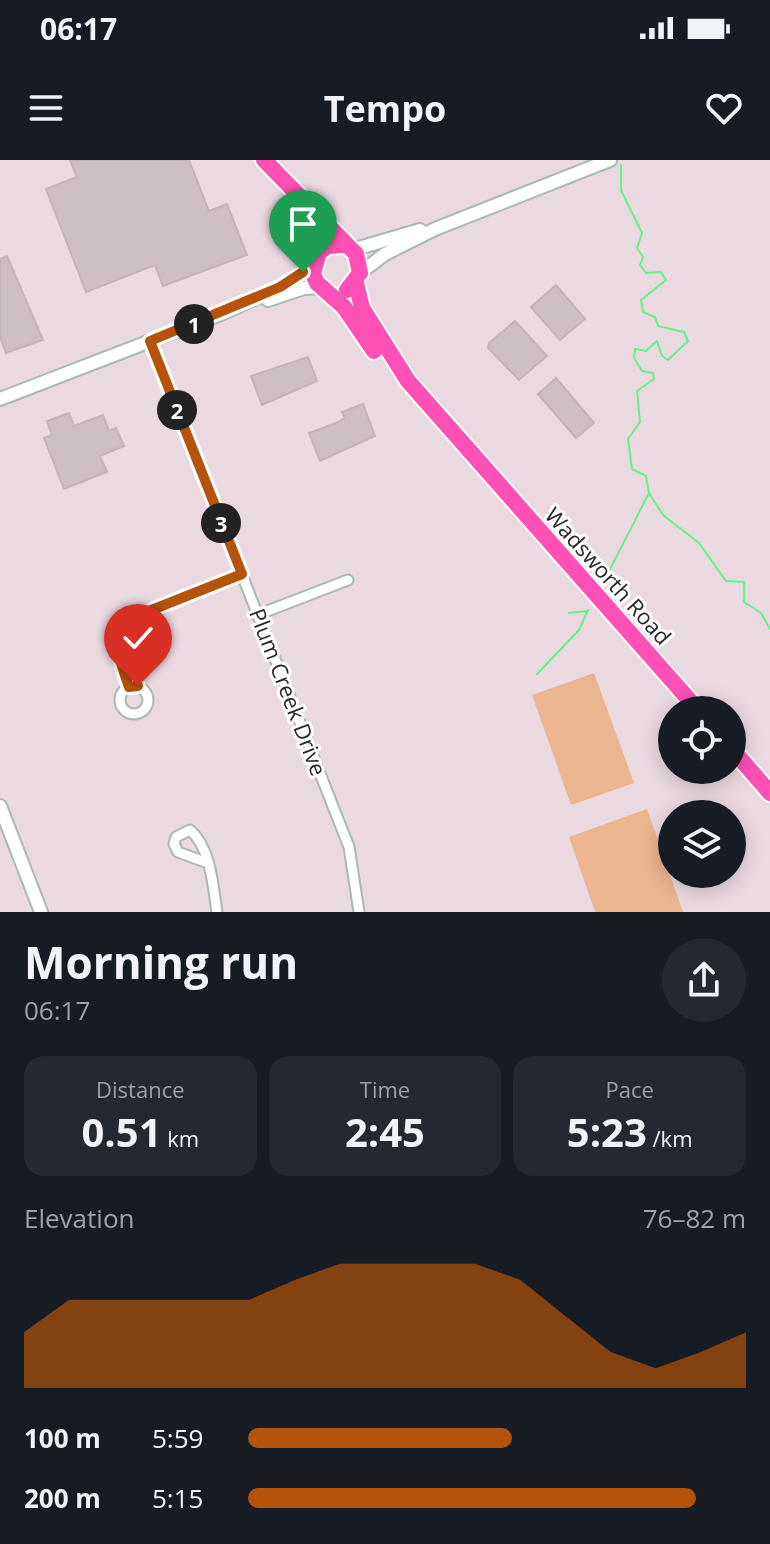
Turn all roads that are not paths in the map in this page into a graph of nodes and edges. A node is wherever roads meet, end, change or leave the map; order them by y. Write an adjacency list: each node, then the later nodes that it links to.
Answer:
1 (252, 160): 6 (highway, Wadsworth Road)
2 (264, 160): 5 (highway, Wadsworth Road)
3 (610, 160): 4 (street)
4 (435, 229): 5 (street); 7 (street)
5 (348, 248): 6 (highway); 7 (highway, Wadsworth Road)
6 (316, 258): 8 (highway, Wadsworth Road); 9 (street)
7 (358, 278): 8 (highway); 12 (highway, Wadsworth Road)
8 (325, 289): 9 (street); 12 (highway, Wadsworth Road)
9 (223, 313): 10 (street)
10 (150, 341): 11 (street); 13 (street, Plum Creek Drive)
11 (0, 399)
12 (486, 472): 17 (highway, Wadsworth Road)
13 (242, 574): 15 (street, Plum Creek Drive); 16 (street)
14 (348, 580): 15 (street)
15 (257, 615): 24 (street, Plum Creek Drive)
16 (129, 687)
17 (686, 696)
18 (746, 765): 19 (highway)
19 (770, 793)
20 (0, 806): 22 (street)
21 (205, 862): 23 (street)
22 (41, 912)
23 (217, 912)
24 (359, 912)

